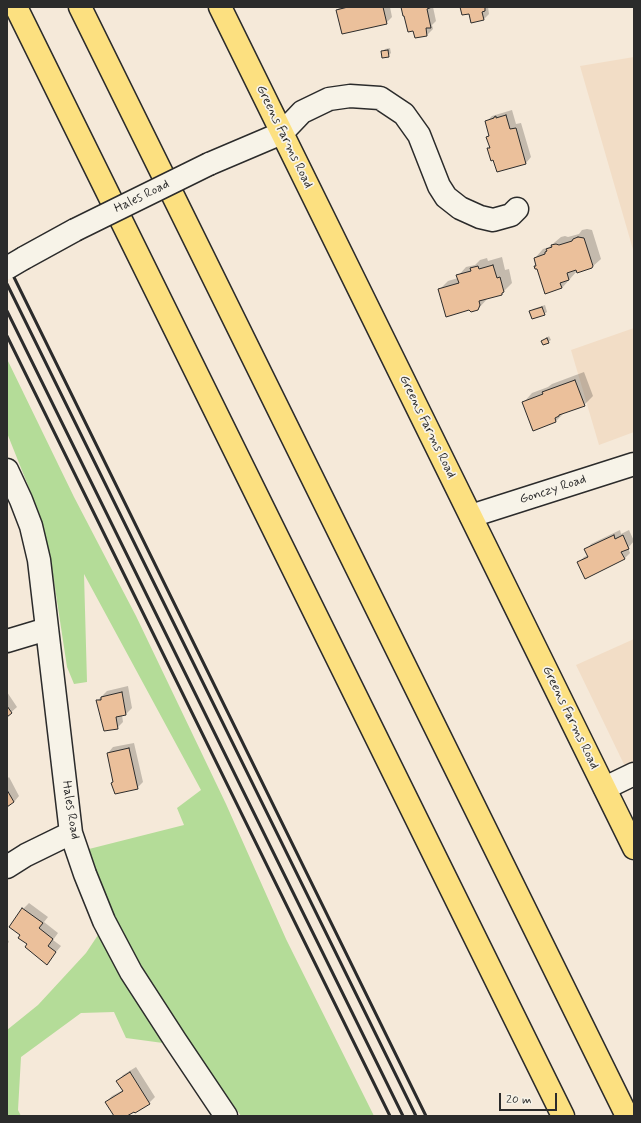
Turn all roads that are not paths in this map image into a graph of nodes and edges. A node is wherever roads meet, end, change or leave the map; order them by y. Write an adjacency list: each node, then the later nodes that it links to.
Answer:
1 (16, 7): 18 (main road)
2 (80, 7): 19 (main road)
3 (220, 7): 4 (main road, Greens Farms Road)
4 (282, 133): 5 (street); 6 (street, Hales Road, bridge); 9 (main road, Greens Farms Road)
5 (518, 209)
6 (15, 263)
7 (634, 464): 9 (street, Gonczy Road)
8 (7, 470): 10 (street, Hales Road)
9 (471, 516): 13 (main road, Greens Farms Road)
10 (47, 629): 11 (street); 14 (street, Hales Road)
11 (7, 640)
12 (634, 774): 13 (street)
13 (605, 788): 15 (main road, Greens Farms Road)
14 (71, 832): 16 (street); 17 (street, Hales Road)
15 (634, 848)
16 (7, 867)
17 (226, 1116)
18 (563, 1116)
19 (627, 1116)

